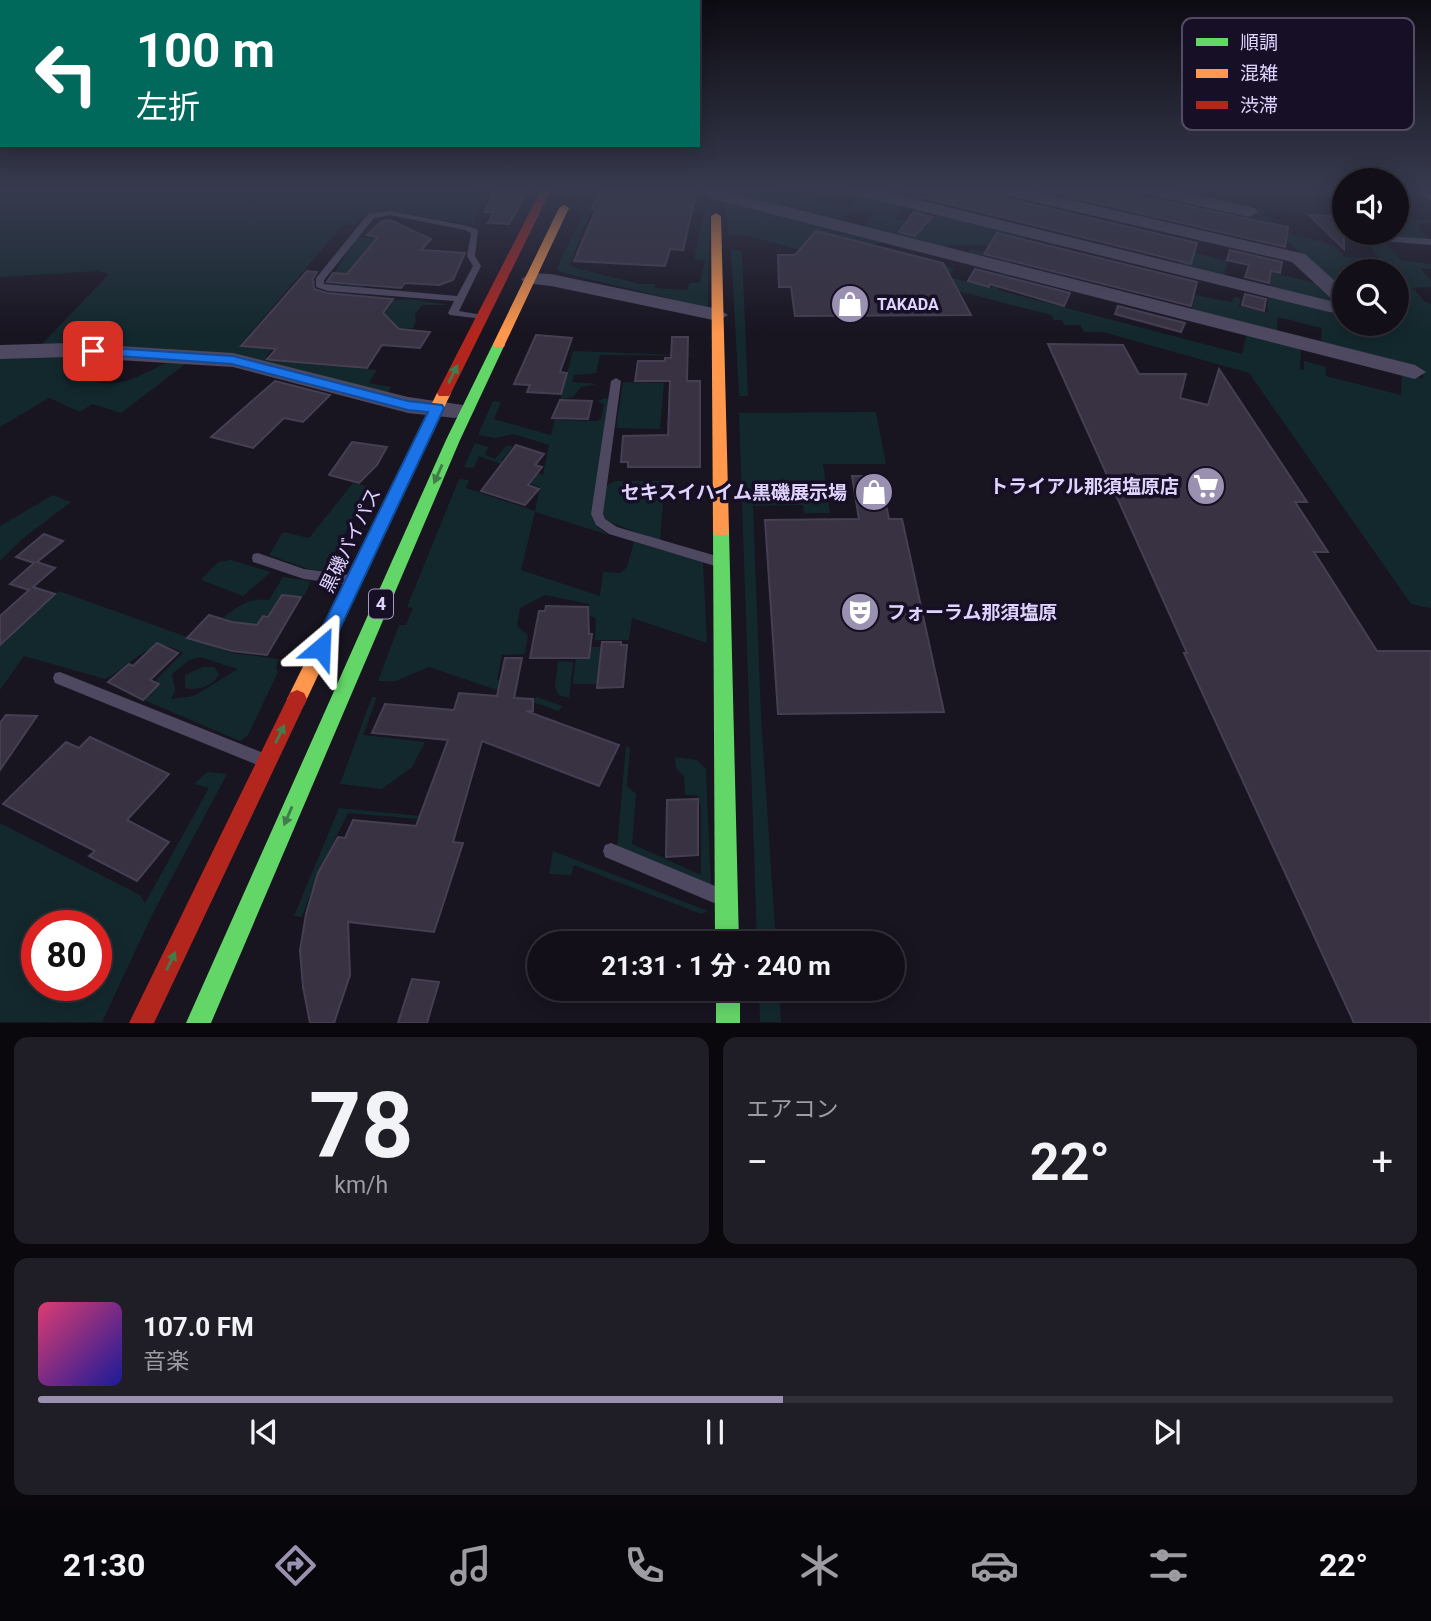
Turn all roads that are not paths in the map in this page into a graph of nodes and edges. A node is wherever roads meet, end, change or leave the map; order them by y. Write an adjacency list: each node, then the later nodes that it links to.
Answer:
1 (352, 238): 15 (lane)
2 (474, 238): 11 (lane)
3 (521, 238): 12 (main road, 黒磯バイパス / 4)
4 (550, 238): 13 (main road, 4)
5 (716, 238): 17 (main road)
6 (893, 238): 21 (street)
7 (1051, 238): 16 (street)
8 (1219, 238): 14 (street)
9 (1409, 240): 10 (lane)
10 (1431, 242)
11 (477, 266): 12 (lane); 15 (lane)
12 (505, 267): 18 (main road, 黒磯バイパス / 4)
13 (531, 279): 17 (street); 19 (main road, 4)
14 (1332, 288)
15 (461, 299): 18 (lane)
16 (1332, 307)
17 (718, 315): 26 (main road)
18 (481, 317): 19 (street); 23 (main road, 黒磯バイパス / 4, one-way to 18)
19 (511, 318): 24 (main road, 4)
20 (0, 352): 23 (street)
21 (1415, 372)
22 (616, 381): 26 (lane)
23 (437, 408): 24 (street); 27 (main road, 黒磯バイパス / 4)
24 (467, 411): 35 (main road, 4, one-way to 35)
25 (258, 558): 27 (lane)
26 (722, 563): 31 (main road)
27 (354, 580): 29 (main road, 黒磯バイパス / 4, one-way to 27)
28 (60, 678): 29 (lane)
29 (267, 762): 34 (main road, 黒磯バイパス / 4, one-way to 29)
30 (611, 851): 31 (lane)
31 (727, 899): 32 (main road)
32 (727, 931)
33 (728, 1001): 36 (main road)
34 (141, 1023)
35 (198, 1023)
36 (728, 1023)

